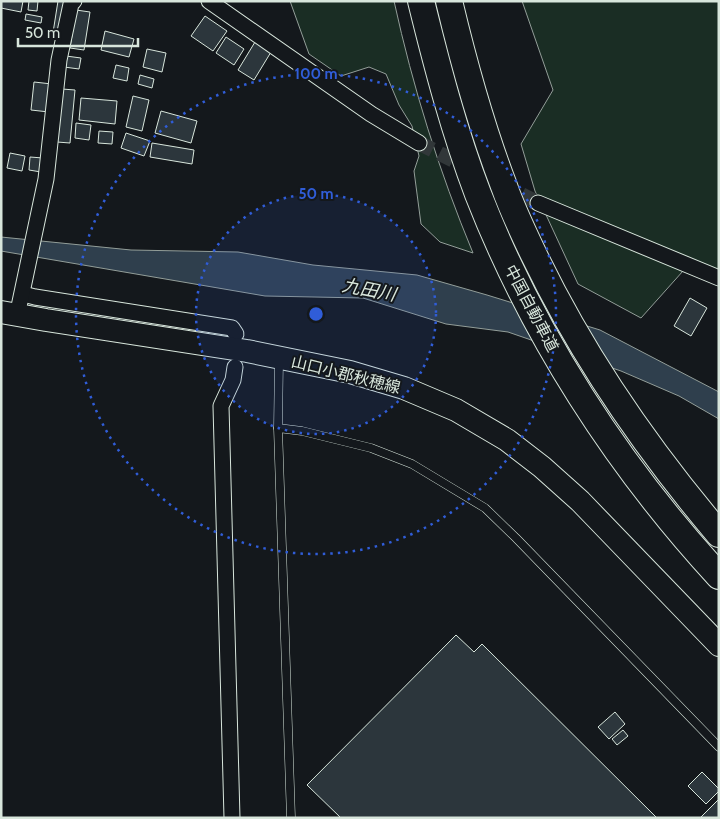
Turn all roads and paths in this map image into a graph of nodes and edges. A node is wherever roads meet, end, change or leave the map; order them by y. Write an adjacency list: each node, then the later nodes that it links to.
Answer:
1 (74, 1): 8 (street)
2 (209, 1): 5 (street)
3 (421, 1): 15 (highway, 中国自動車道)
4 (449, 1): 14 (highway, 中国自動車道)
5 (418, 143)
6 (538, 203): 7 (street)
7 (719, 278)
8 (23, 291): 9 (street); 10 (street)
9 (9, 314): 11 (main road, 山口小郡秋穂線)
10 (236, 334)
11 (280, 358): 13 (lane); 16 (main road, 山口小郡秋穂線)
12 (235, 367): 18 (street)
13 (278, 428): 17 (lane); 19 (lane)
14 (719, 534)
15 (719, 576)
16 (719, 645)
17 (719, 747)
18 (232, 818)
19 (291, 818)

